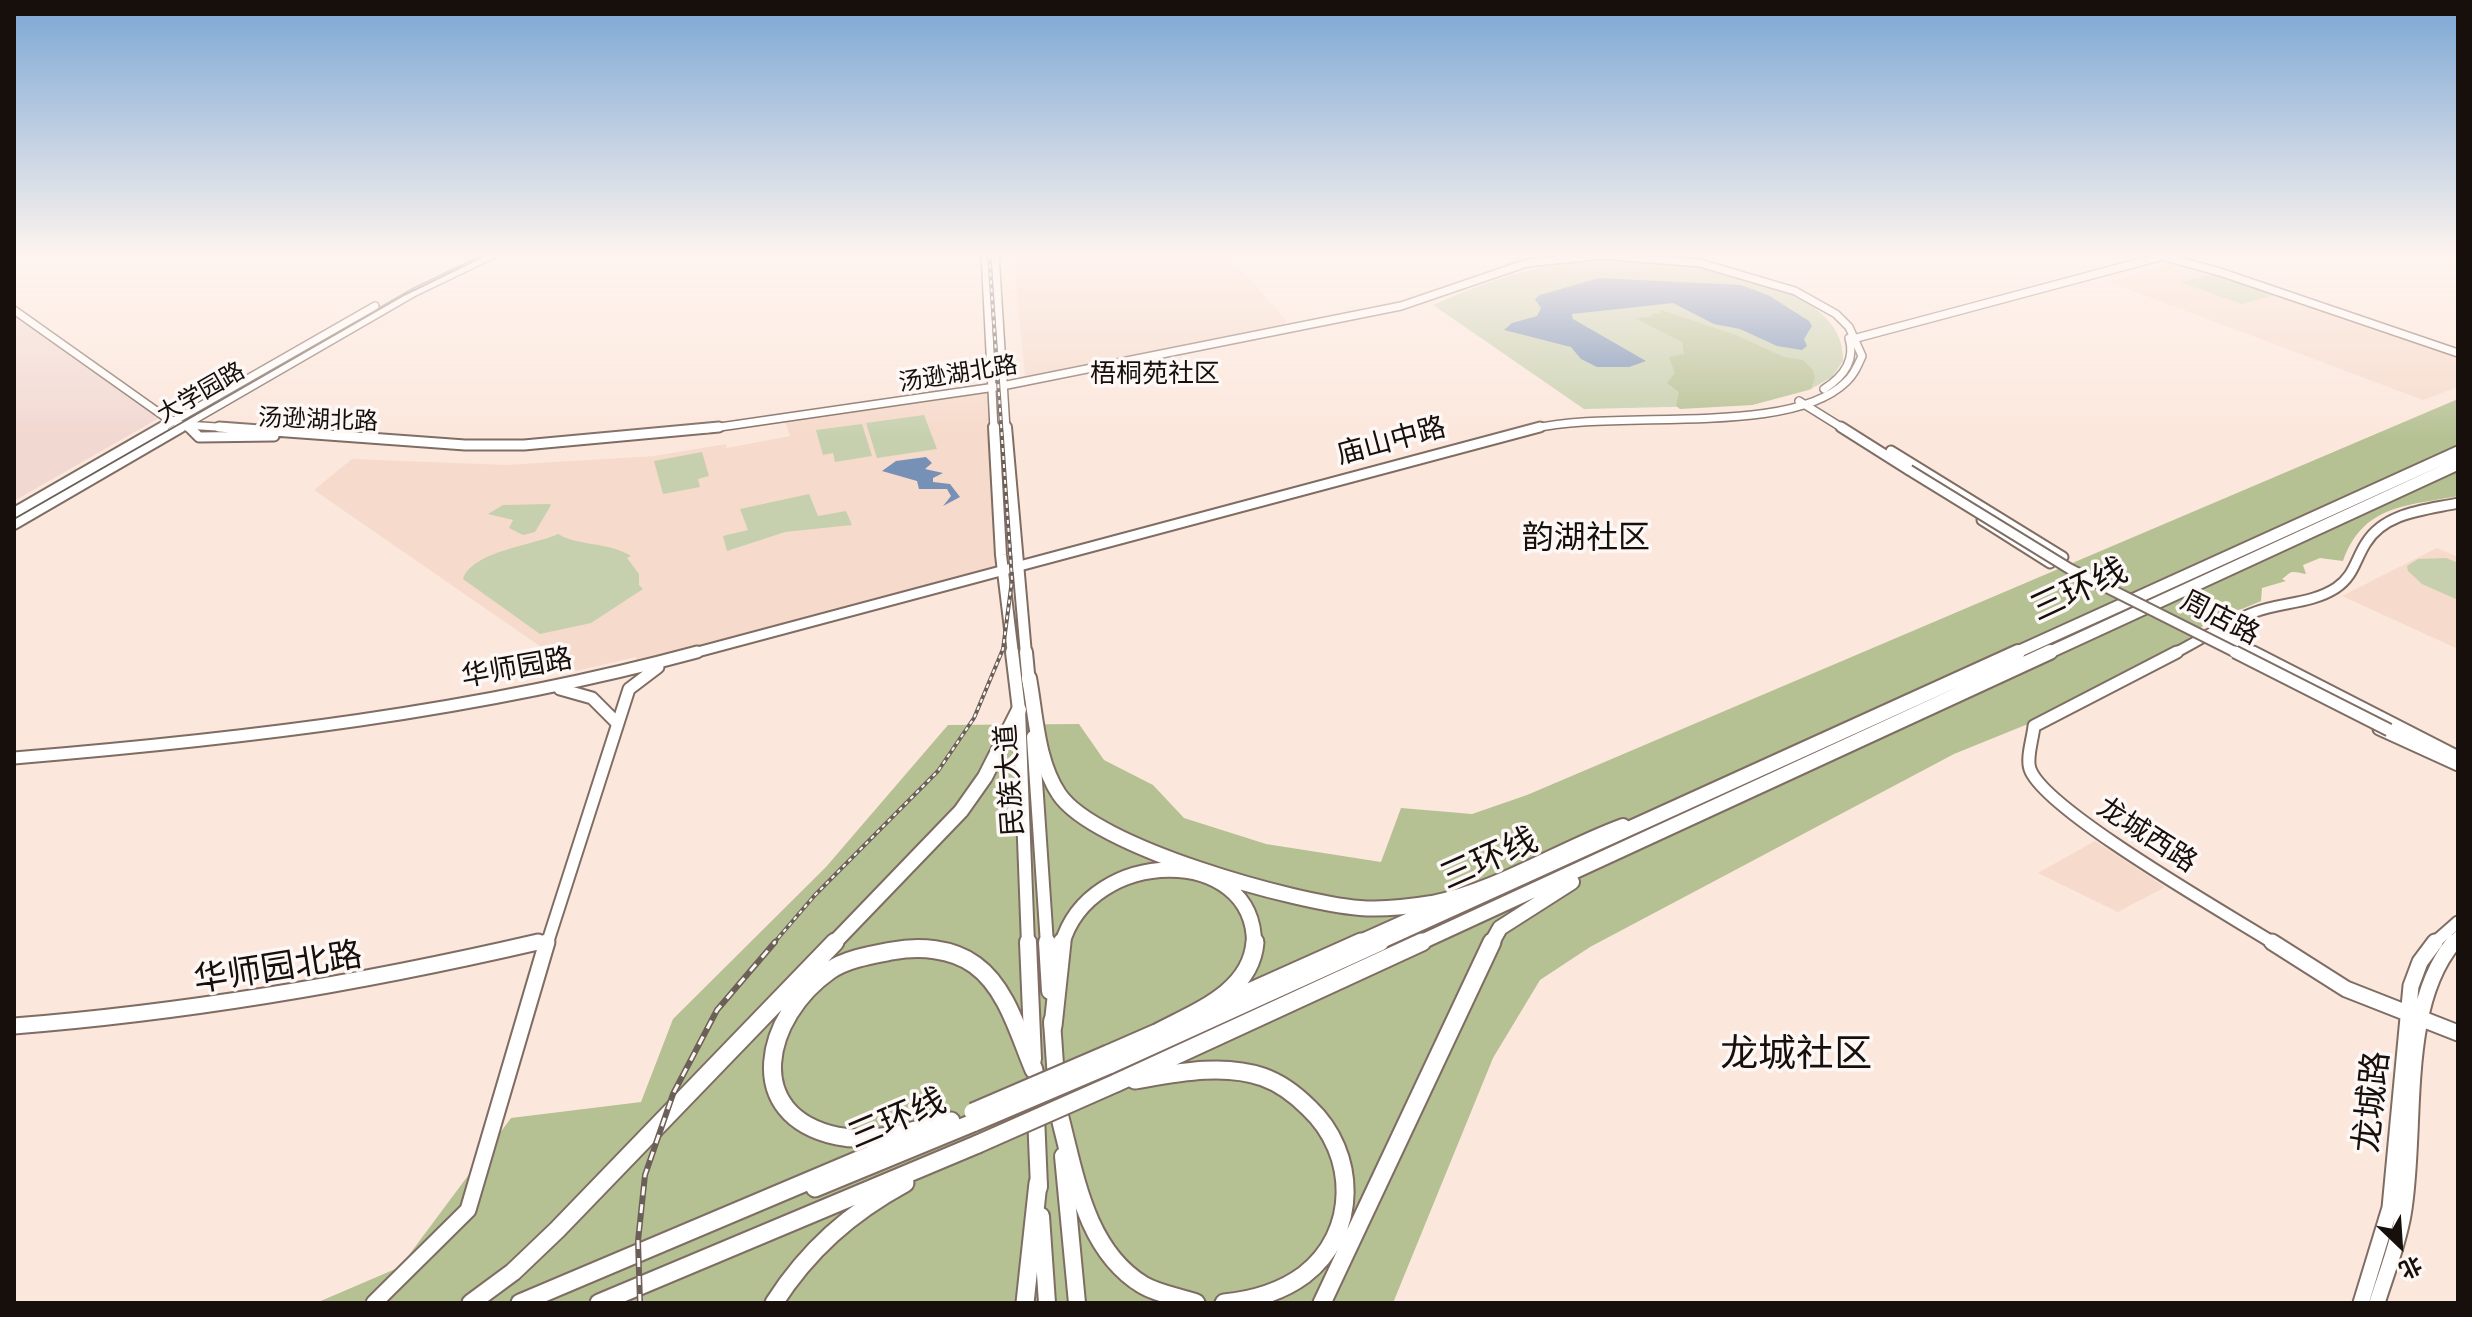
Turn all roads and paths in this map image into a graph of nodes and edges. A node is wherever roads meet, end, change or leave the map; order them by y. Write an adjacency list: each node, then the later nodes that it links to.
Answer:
1 (22, 315): 14 (street, 汤逊湖北路)
2 (358, 315): 14 (main road, 大学园路)
3 (375, 315): 15 (main road, 大学园路)
4 (991, 315): 12 (main road, 民族大道)
5 (996, 315): 12 (main road, 民族大道)
6 (1373, 315): 12 (street, 汤逊湖北路)
7 (1830, 315): 10 (street, 汤逊湖北路)
8 (1942, 315): 10 (street)
9 (2344, 315): 11 (street)
10 (1853, 340): 13 (street)
11 (2458, 353)
12 (997, 388): 15 (street, 汤逊湖北路); 24 (main road, 民族大道)
13 (1803, 401): 16 (street, 周店路); 24 (street, 庙山中路)
14 (173, 419): 15 (street, 汤逊湖北路); 20 (main road, 大学园路)
15 (186, 425): 21 (main road, 大学园路)
16 (1878, 447): 22 (street); 23 (street); 33 (street, 周店路, bridge)
17 (2458, 452): 34 (highway, 三环线)
18 (2458, 464): 35 (highway, 三环线)
19 (2458, 503): 25 (street)
20 (14, 513)
21 (14, 524)
22 (2063, 557)
23 (2050, 563)
24 (1011, 568): 27 (street, 华师园路); 28 (main road, 民族大道); 30 (main road, 民族大道)
25 (2216, 633): 26 (street); 33 (street)
26 (2202, 641): 33 (street); 40 (street, 龙城西路)
27 (674, 659): 29 (street, 华师园路); 31 (street)
28 (1029, 678): 36 (highway); 42 (main road, 民族大道)
29 (542, 689): 31 (street); 32 (street, 华师园路)
30 (1019, 710): 46 (main road, 民族大道); 53 (highway)
31 (616, 722): 39 (street)
32 (14, 758)
33 (2458, 761)
34 (1691, 803): 36 (highway); 45 (highway, 三环线)
35 (1631, 848): 45 (highway, 三环线); 63 (highway)
36 (1483, 887): 44 (highway)
37 (2458, 922): 40 (street, 龙城路)
38 (2458, 937): 40 (street, 龙城路)
39 (547, 940): 41 (street, 华师园北路); 52 (street)
40 (2417, 1017): 43 (street, 龙城西路); 64 (street, 龙城路); 65 (street, 龙城路)
41 (14, 1026)
42 (1053, 1026): 44 (highway); 47 (main road, 民族大道)
43 (2458, 1033)
44 (1151, 1036): 45 (highway)
45 (1111, 1067): 48 (highway, 三环线, bridge); 50 (highway, 三环线, bridge); 62 (highway)
46 (1034, 1070): 49 (highway); 51 (main road, 民族大道)
47 (1059, 1114): 60 (main road, 民族大道); 61 (highway)
48 (974, 1117): 49 (highway); 55 (highway, 三环线)
49 (951, 1121): 54 (highway)
50 (978, 1144): 56 (highway, 三环线); 57 (highway)
51 (1038, 1183): 58 (highway); 59 (main road, 民族大道)
52 (374, 1303)
53 (471, 1303)
54 (520, 1303)
55 (538, 1303)
56 (599, 1303)
57 (774, 1303)
58 (1025, 1303)
59 (1047, 1303)
60 (1077, 1303)
61 (1196, 1303)
62 (1224, 1303)
63 (1322, 1303)
64 (2361, 1303)
65 (2377, 1303)

